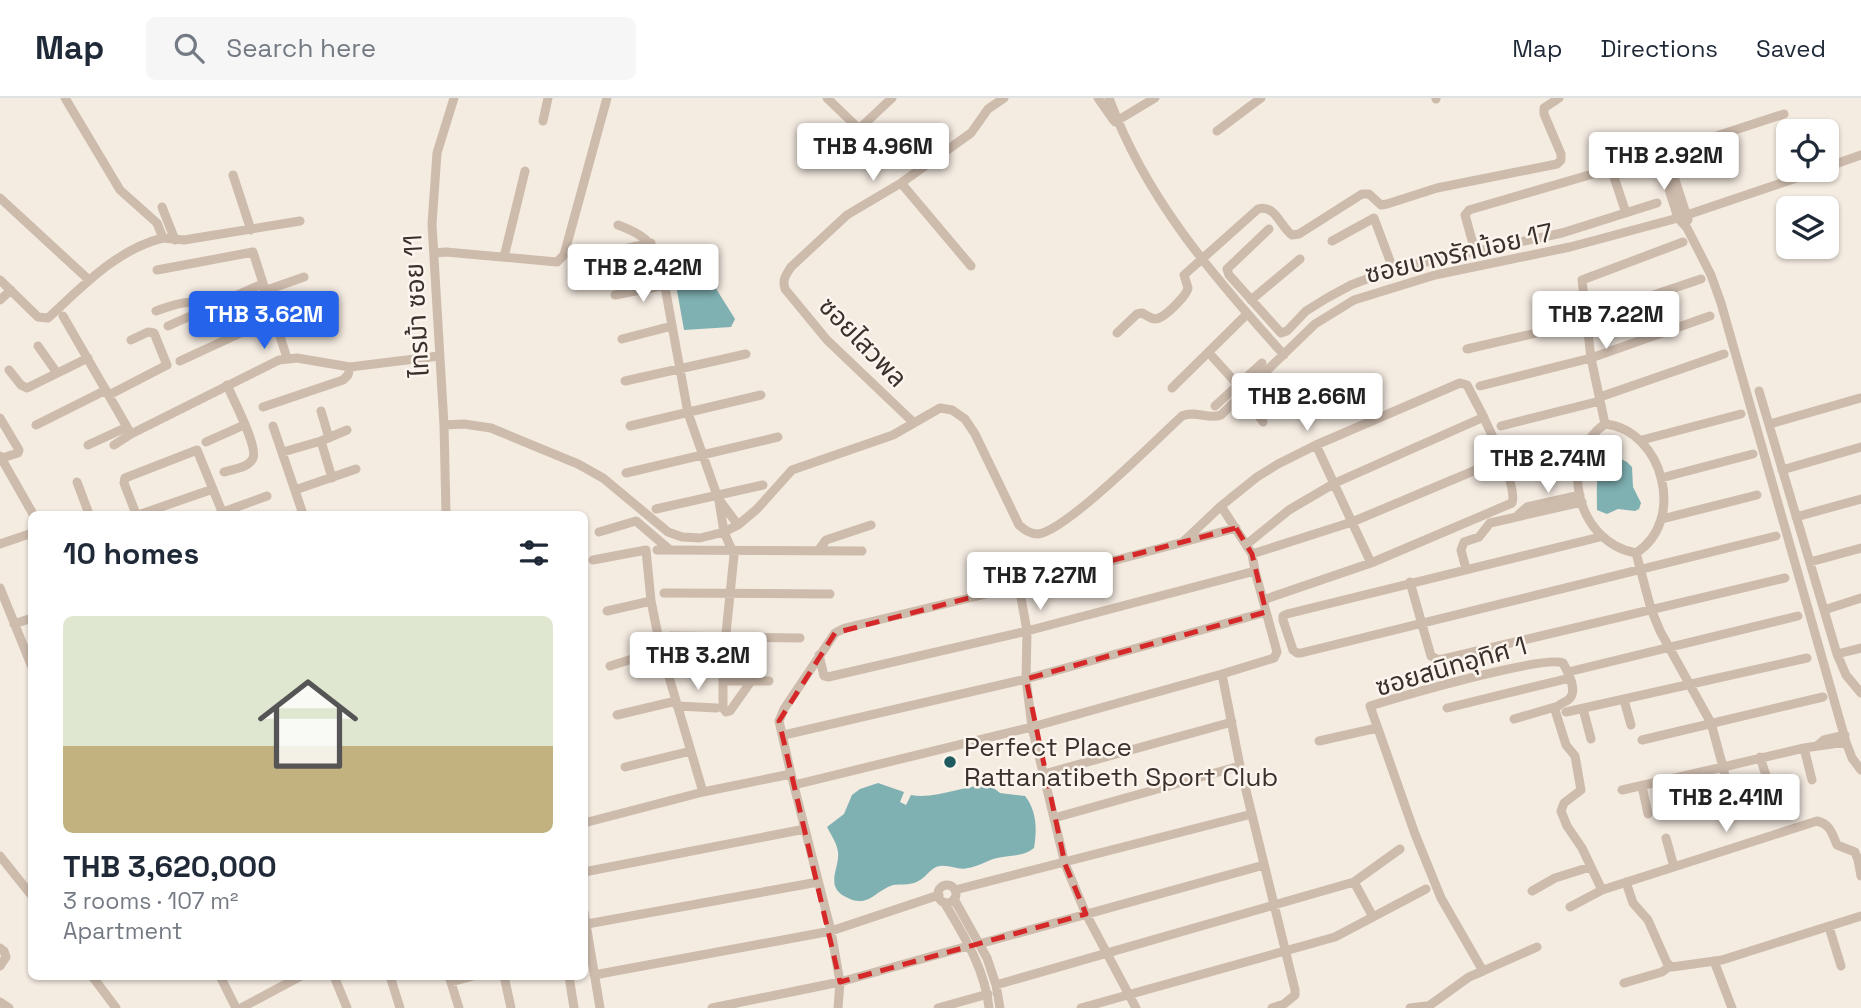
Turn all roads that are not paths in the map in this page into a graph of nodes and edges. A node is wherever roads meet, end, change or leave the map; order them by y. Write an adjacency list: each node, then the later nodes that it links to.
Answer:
1 (65, 98): 36 (street)
2 (454, 98): 43 (street, ไทรม้า ซอย 11)
3 (548, 98): 14 (street)
4 (606, 98): 44 (street)
5 (828, 98): 6 (street)
6 (892, 98)
7 (1004, 98): 24 (street)
8 (1098, 98): 15 (street)
9 (1109, 98): 15 (street)
10 (1155, 98): 15 (street)
11 (1261, 98): 16 (street)
12 (1559, 98): 45 (street)
13 (1784, 114): 17 (street)
14 (543, 121)
15 (1116, 121): 45 (street)
16 (1217, 131)
17 (1662, 154): 20 (street); 29 (street); 30 (street)
18 (1861, 155): 19 (street)
19 (1839, 163)
20 (1611, 168): 28 (street); 42 (street)
21 (525, 171): 44 (street)
22 (233, 175): 35 (street)
23 (1785, 182): 29 (street, ซอยบางรักน้อย 17)
24 (901, 183): 47 (street); 107 (street, ซอยไสวพล)
25 (0, 198): 53 (street)
26 (1657, 202): 28 (street)
27 (162, 207): 37 (street)
28 (1626, 213): 42 (street)
29 (1688, 215): 30 (street, ซอยบางรักน้อย 17); 33 (street)
30 (1678, 218): 33 (street); 77 (street, ซอยบางรักน้อย 17)
31 (300, 221): 35 (street)
32 (618, 225): 39 (street)
33 (1687, 228): 245 (street)
34 (1269, 229): 59 (street)
35 (251, 230): 37 (street)
36 (163, 238): 37 (street); 53 (street)
37 (175, 240)
38 (1332, 241): 48 (street)
39 (651, 243): 41 (street); 54 (street)
40 (1683, 243): 66 (street)
41 (615, 251)
42 (1475, 251): 48 (street)
43 (434, 253): 44 (street); 79 (street, ไทรม้า ซอย 11)
44 (504, 257)
45 (1201, 259): 63 (street); 70 (street)
46 (1300, 259): 59 (street)
47 (971, 265)
48 (1393, 269): 59 (street)
49 (157, 270): 55 (street)
50 (304, 277): 55 (street)
51 (1701, 279): 66 (street)
52 (0, 280): 56 (street)
53 (89, 280): 56 (street)
54 (666, 285): 57 (street); 69 (street)
55 (263, 287): 60 (street); 67 (street)
56 (11, 290): 58 (street)
57 (615, 295)
58 (0, 300)
59 (1251, 300)
60 (214, 305): 61 (street); 68 (street)
61 (156, 311)
62 (318, 312): 67 (street)
63 (1247, 314): 75 (street); 77 (street)
64 (63, 316): 80 (street)
65 (1710, 316): 82 (street)
66 (1588, 319): 74 (street); 82 (street)
67 (274, 322): 81 (street); 83 (street)
68 (168, 326)
69 (673, 326): 71 (street); 86 (street)
70 (1117, 333)
71 (622, 339)
72 (131, 340): 95 (street)
73 (38, 346): 88 (street)
74 (1467, 349)
75 (1209, 352): 91 (street); 93 (street)
76 (746, 354): 86 (street)
77 (1284, 355): 96 (street, ซอยบางรักน้อย 17)
78 (1724, 355): 99 (street)
79 (439, 356): 85 (street); 113 (street, ไทรม้า ซอย 11)
80 (88, 358): 88 (street); 95 (street)
81 (287, 358): 85 (street); 90 (street)
82 (1591, 358): 92 (street); 99 (street)
83 (180, 361)
84 (1262, 363): 91 (street)
85 (350, 367): 101 (street)
86 (679, 369): 89 (street); 103 (street)
87 (9, 370): 88 (street)
88 (57, 373)
89 (625, 381)
90 (227, 385): 112 (street); 117 (street)
91 (1238, 385): 100 (street)
92 (1480, 386)
93 (1171, 388)
94 (1759, 391): 110 (street)
95 (108, 393): 111 (street); 117 (street)
96 (1243, 394): 107 (street, ซอยบางรักน้อย 17); 108 (street)
97 (761, 395): 103 (street)
98 (1860, 398): 110 (street)
99 (1600, 399): 109 (street); 116 (street)
100 (1215, 406)
101 (263, 407)
102 (321, 411): 120 (street)
103 (688, 413): 115 (street); 129 (street)
104 (1741, 414): 121 (street)
105 (1484, 417): 125 (street); 132 (street); 141 (street)
106 (0, 418): 131 (street)
107 (913, 422): 163 (street, ซอยบางรักน้อย 17)
108 (1264, 422)
109 (1605, 424): 121 (street); 127 (street)
110 (1770, 424): 135 (street)
111 (36, 425)
112 (244, 425): 122 (street); 136 (street)
113 (444, 425): 159 (street, ไทรม้า ซอย 11); 167 (street, ซอยบางรักน้อย 17)
114 (273, 426): 128 (street)
115 (630, 426)
116 (1501, 426)
117 (129, 430): 123 (street); 124 (street)
118 (347, 430): 120 (street)
119 (778, 437): 129 (street)
120 (325, 439): 128 (street); 138 (street)
121 (1642, 440): 139 (street)
122 (205, 442)
123 (88, 444)
124 (114, 445)
125 (1316, 445): 141 (street); 150 (street)
126 (1861, 447): 135 (street)
127 (1582, 450): 133 (street); 148 (street)
128 (283, 452): 144 (street)
129 (702, 454): 137 (street); 147 (street)
130 (1753, 454): 139 (street)
131 (1, 457): 152 (street)
132 (1502, 459): 162 (street); 184 (street)
133 (1516, 465)
134 (356, 470): 138 (street)
135 (1782, 470): 160 (street)
136 (224, 472)
137 (626, 472)
138 (332, 478): 144 (street)
139 (1661, 478): 161 (street)
140 (77, 482): 153 (street)
141 (1335, 483): 162 (street); 173 (street)
142 (763, 485): 147 (street)
143 (213, 489): 154 (street); 155 (street); 156 (street)
144 (295, 490): 158 (street)
145 (1757, 495): 161 (street)
146 (267, 496): 157 (street)
147 (718, 498): 151 (street); 163 (street); 167 (street)
148 (1581, 498): 170 (street); 185 (street)
149 (1861, 499): 160 (street)
150 (1221, 506): 165 (street); 171 (street)
151 (656, 509)
152 (31, 511)
153 (88, 511)
154 (137, 511)
155 (147, 511)
156 (222, 511)
157 (228, 511)
158 (302, 511)
159 (446, 511)
160 (1796, 517): 183 (street)
161 (1662, 519): 180 (street)
162 (1352, 522): 181 (street); 184 (street)
163 (738, 525): 167 (street, ซอยบางรักน้อย 17)
164 (871, 525): 178 (street)
165 (1236, 528): 171 (street); 173 (street)
166 (599, 532): 176 (street)
167 (724, 532): 177 (street)
168 (28, 534): 172 (street)
169 (1776, 536): 186 (street)
170 (1600, 537): 180 (street); 185 (street)
171 (1183, 542): 190 (street)
172 (0, 544)
173 (1247, 544): 181 (street)
174 (1861, 548): 183 (street)
175 (657, 550): 176 (street)
176 (670, 550): 177 (street)
177 (732, 550): 178 (street); 193 (street)
178 (818, 551): 179 (street)
179 (862, 551)
180 (1636, 553): 186 (street)
181 (1252, 554): 187 (street)
182 (593, 560): 197 (street)
183 (1810, 562): 199 (street)
184 (1371, 563): 196 (street)
185 (1466, 569): 189 (street)
186 (1640, 569): 198 (street); 204 (street)
187 (1255, 571): 196 (street); 206 (street)
188 (1785, 578): 198 (street)
189 (1410, 582): 204 (street); 204 (street)
190 (1019, 586): 206 (street); 214 (street)
191 (0, 588): 205 (street)
192 (664, 593): 193 (street)
193 (731, 593): 194 (street); 208 (street)
194 (830, 594)
195 (1861, 598): 199 (street)
196 (1263, 600): 201 (street)
197 (651, 601): 200 (street); 212 (street)
198 (1651, 609): 204 (street); 210 (street)
199 (1824, 610): 213 (street)
200 (607, 611)
201 (1266, 612): 220 (street); 222 (street)
202 (1798, 616): 210 (street)
203 (28, 619): 205 (street)
204 (1421, 623)
205 (14, 624): 215 (street)
206 (1027, 631): 214 (street); 222 (street)
207 (671, 636): 208 (street)
208 (726, 636): 209 (street); 224 (street)
209 (800, 638)
210 (1669, 648): 221 (street); 226 (street)
211 (1861, 648): 213 (street)
212 (661, 650): 217 (street); 219 (street)
213 (1837, 654): 227 (street)
214 (819, 655): 243 (street)
215 (28, 657)
216 (1807, 659): 226 (street)
217 (664, 662): 218 (street); 230 (street)
218 (717, 663)
219 (610, 666)
220 (1222, 674): 238 (street); 241 (street)
221 (1569, 675): 231 (street); 233 (street); 242 (street, ซอยสนิทอุทิศ 1)
222 (1026, 679): 241 (street); 243 (street)
223 (752, 680): 224 (street); 224 (street); 225 (street)
224 (723, 681)
225 (769, 681)
226 (1691, 684): 229 (street); 239 (street)
227 (1861, 693)
228 (1823, 696): 239 (street)
229 (1624, 700): 234 (street); 240 (street)
230 (677, 703): 232 (street); 236 (street); 249 (street)
231 (1555, 707): 237 (street); 277 (street)
232 (717, 708)
233 (1447, 708)
234 (1583, 709): 235 (street); 244 (street)
235 (1566, 712)
236 (617, 715)
237 (1514, 719)
238 (1232, 722): 251 (street); 256 (street)
239 (1711, 723): 246 (street); 252 (street)
240 (1631, 725)
241 (1032, 727): 256 (street); 259 (street)
242 (1377, 727): 247 (street); 309 (street, ซอยสนิทอุทิศ 1)
243 (784, 735): 255 (street)
244 (1591, 739)
245 (1846, 739): 248 (street); 254 (street)
246 (1643, 740)
247 (1319, 741)
248 (1804, 748): 250 (street); 258 (street)
249 (691, 751): 253 (street); 263 (street)
250 (1760, 757): 252 (street); 262 (street)
251 (1240, 766): 266 (street); 268 (street)
252 (1723, 766): 257 (street); 264 (street)
253 (625, 767)
254 (1861, 770)
255 (791, 774): 259 (street); 263 (street)
256 (1044, 774): 268 (street)
257 (1681, 777): 260 (street); 265 (street)
258 (1812, 780)
259 (794, 785): 270 (street)
260 (1642, 786): 261 (street); 267 (street)
261 (1622, 790)
262 (1771, 791)
263 (703, 792): 269 (street)
264 (1731, 798)
265 (1689, 804)
266 (1252, 814): 275 (street); 276 (street)
267 (1648, 814)
268 (1054, 818): 275 (street)
269 (588, 822)
270 (805, 829): 279 (street); 281 (street)
271 (1666, 838): 278 (street)
272 (1400, 849): 282 (street)
273 (0, 856): 286 (street)
274 (1859, 859): 278 (street); 280 (street)
275 (1065, 864): 288 (street); 292 (street)
276 (1264, 865): 290 (street); 292 (street)
277 (1590, 867): 285 (street); 287 (street)
278 (1674, 867): 283 (street)
279 (588, 871)
280 (1861, 876)
281 (818, 882): 295 (street); 298 (street)
282 (1354, 882): 290 (street); 294 (street)
283 (1626, 882): 285 (street); 307 (street)
284 (1426, 889): 294 (street)
285 (1602, 890): 291 (street)
286 (28, 891)
287 (1532, 891)
288 (955, 895): 289 (street); 289 (street); 299 (street)
289 (941, 899): 298 (street); 300 (street)
290 (1273, 906): 303 (street); 304 (street)
291 (1570, 907)
292 (1086, 914): 299 (street); 304 (street)
293 (1861, 916): 296 (street)
294 (1373, 917): 303 (street)
295 (588, 923)
296 (1829, 927): 305 (street); 308 (street)
297 (588, 930): 310 (street)
298 (831, 932): 310 (street); 319 (street)
299 (979, 944): 321 (street)
300 (968, 946): 319 (street); 322 (street)
301 (1537, 947): 309 (street)
302 (0, 948): 306 (street)
303 (1286, 951): 323 (street); 343 (street)
304 (1108, 954): 321 (street); 323 (street)
305 (1714, 961): 307 (street); 345 (street)
306 (0, 966)
307 (1670, 966): 320 (street)
308 (1841, 966)
309 (1483, 971): 325 (street)
310 (594, 975): 335 (street)
311 (95, 980): 327 (street)
312 (221, 980): 328 (street)
313 (294, 980): 329 (street)
314 (336, 980): 330 (street)
315 (391, 980): 331 (street)
316 (450, 980): 332 (street)
317 (505, 980): 333 (street)
318 (570, 980): 334 (street)
319 (840, 982): 336 (street); 337 (street)
320 (1624, 983)
321 (996, 985): 340 (street)
322 (988, 994): 338 (street); 339 (street)
323 (1131, 994): 341 (street); 342 (street)
324 (0, 1002): 326 (street)
325 (1426, 1007): 344 (street)
326 (9, 1008)
327 (116, 1008)
328 (236, 1008)
329 (241, 1008)
330 (348, 1008)
331 (400, 1008)
332 (459, 1008)
333 (511, 1008)
334 (574, 1008)
335 (600, 1008)
336 (712, 1008)
337 (838, 1008)
338 (938, 1008)
339 (989, 1008)
340 (1000, 1008)
341 (1081, 1008)
342 (1136, 1008)
343 (1272, 1008)
344 (1410, 1008)
345 (1732, 1008)

